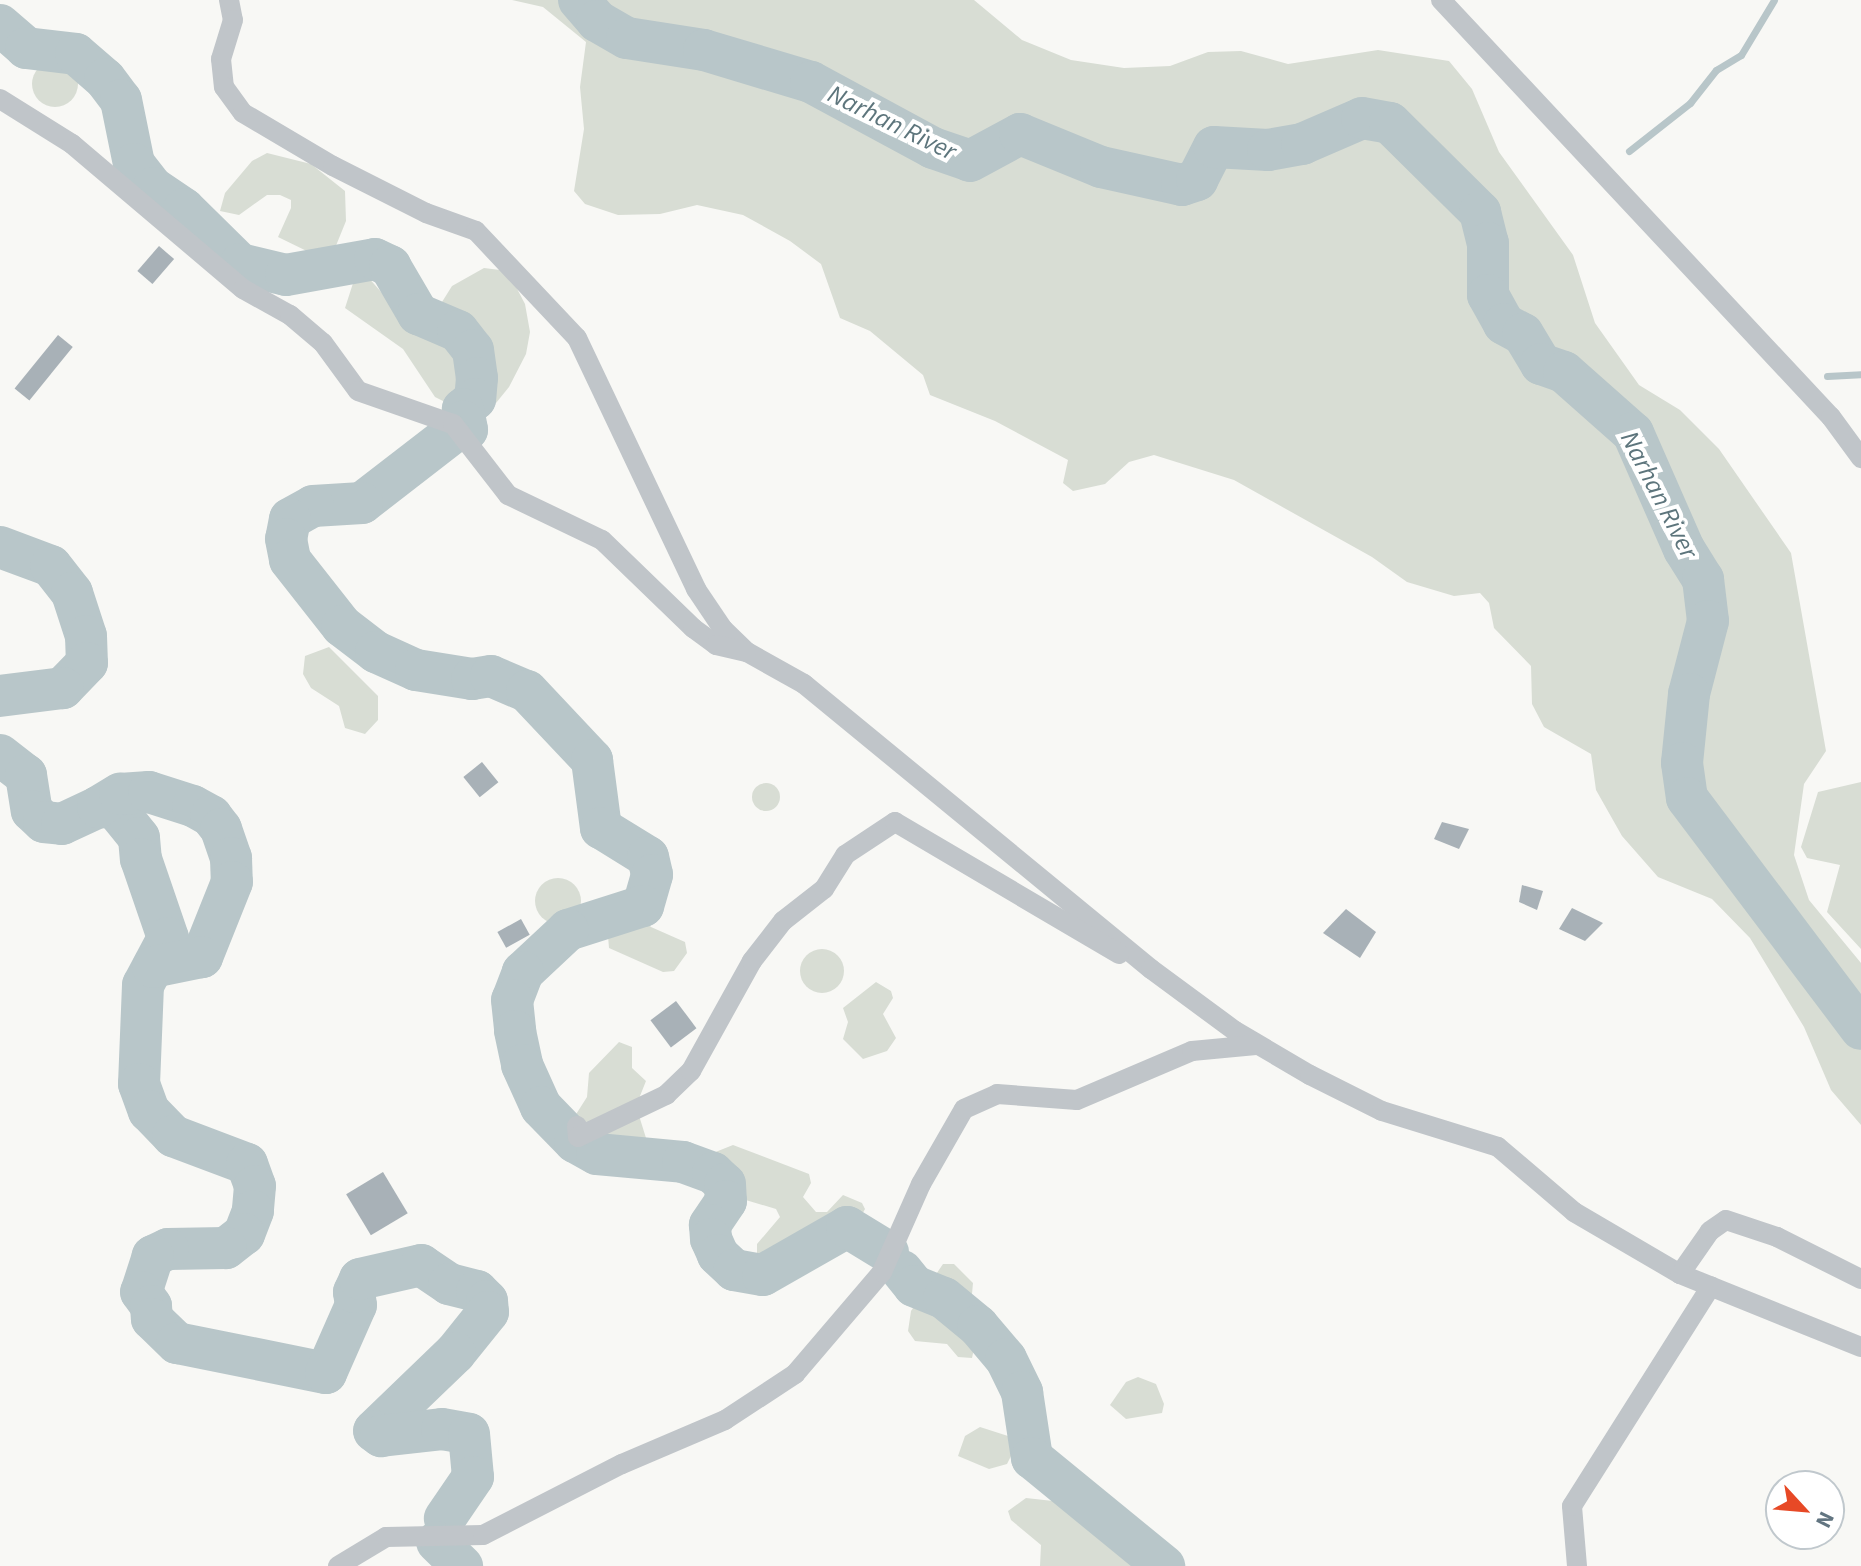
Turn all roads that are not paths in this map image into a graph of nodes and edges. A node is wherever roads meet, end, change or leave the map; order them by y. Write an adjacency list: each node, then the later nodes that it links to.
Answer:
1 (229, 0): 5 (street)
2 (1441, 0): 4 (street)
3 (0, 99): 5 (street)
4 (1861, 458)
5 (747, 652): 6 (street)
6 (1151, 969): 7 (street); 8 (street)
7 (1260, 1046): 9 (street); 13 (street)
8 (577, 1126)
9 (1680, 1274): 10 (street); 11 (street)
10 (1861, 1279)
11 (1711, 1286): 12 (street); 14 (street)
12 (1861, 1347)
13 (338, 1566)
14 (1577, 1566)

